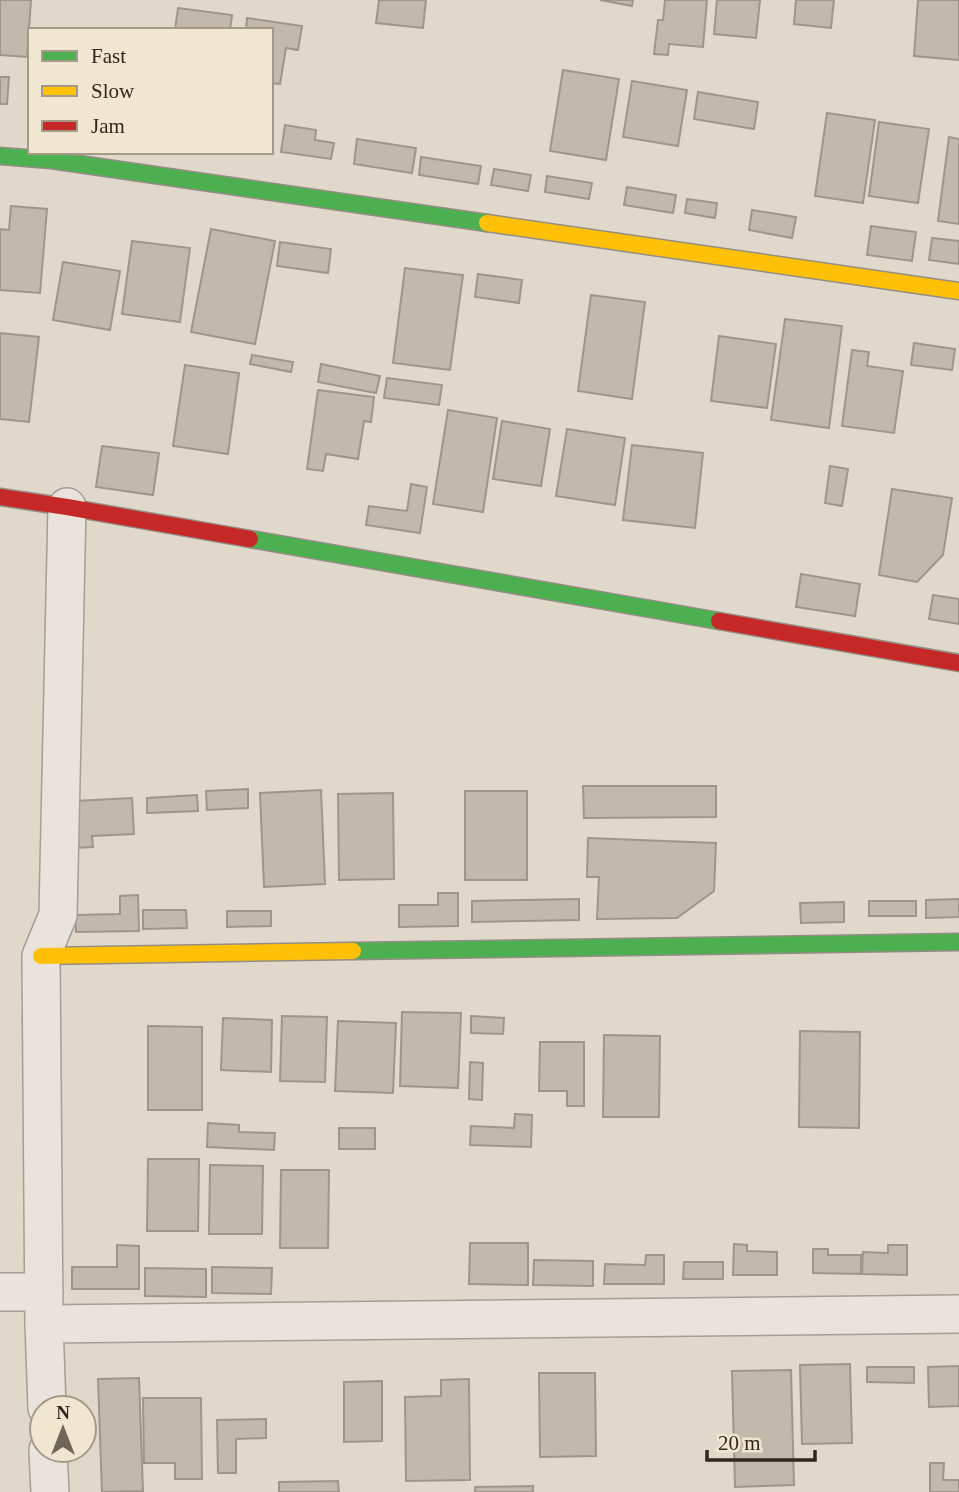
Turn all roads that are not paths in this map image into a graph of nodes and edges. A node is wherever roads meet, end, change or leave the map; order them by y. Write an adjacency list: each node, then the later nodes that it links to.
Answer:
1 (0, 156): 2 (street)
2 (959, 291)
3 (0, 497): 4 (street)
4 (67, 507): 5 (street); 7 (street)
5 (959, 663)
6 (959, 942): 7 (street)
7 (41, 956): 9 (street)
8 (0, 1292): 9 (street)
9 (44, 1308): 10 (street); 11 (street)
10 (959, 1314)
11 (47, 1394)
12 (49, 1464): 13 (street)
13 (50, 1492)

